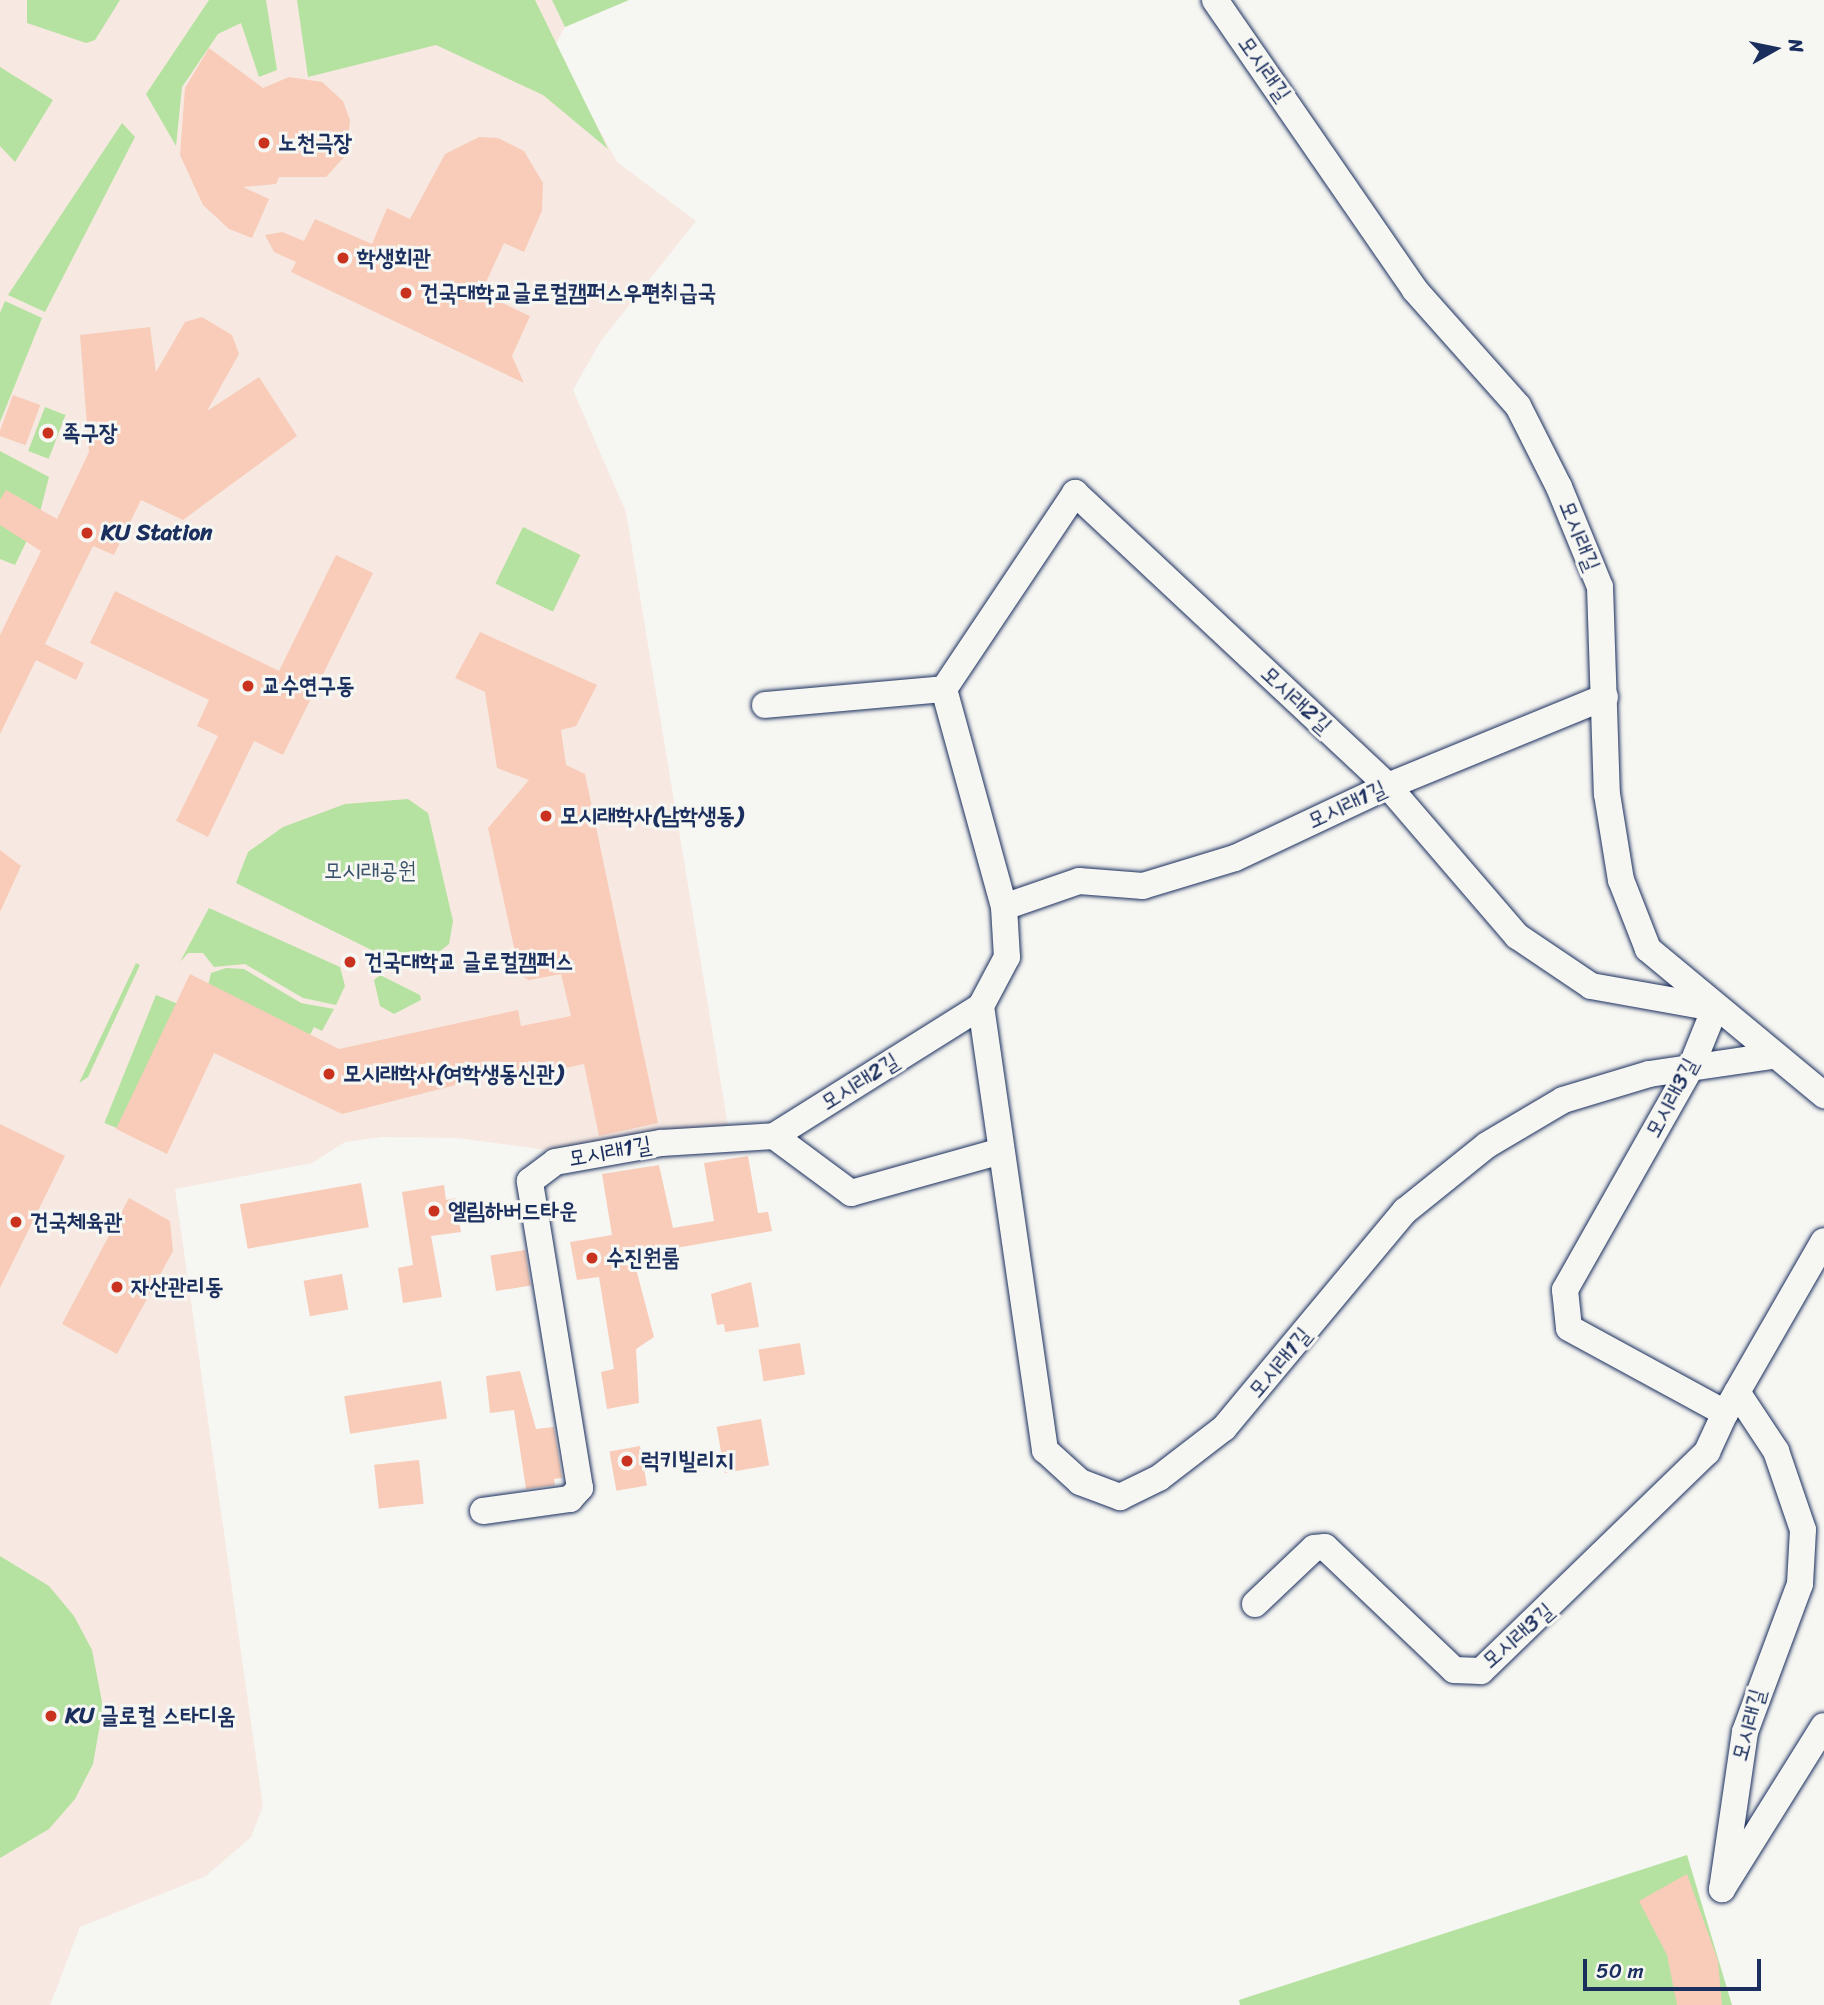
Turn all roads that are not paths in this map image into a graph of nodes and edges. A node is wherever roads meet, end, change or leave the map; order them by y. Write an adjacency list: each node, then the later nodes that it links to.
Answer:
1 (1215, 0): 3 (street, 모시래길)
2 (944, 689): 4 (street); 5 (street, 모시래2길); 6 (street)
3 (1605, 697): 5 (street, 모시래1길); 8 (street, 모시래길)
4 (765, 705)
5 (1388, 786): 6 (street, 모시래1길); 8 (street, 모시래2길)
6 (1004, 907): 7 (street)
7 (981, 1006): 12 (street, 모시래2길); 13 (street, 모시래1길)
8 (1715, 1008): 9 (street, 모시래길); 10 (street, 모시래3길)
9 (1771, 1056): 10 (street, 모시래1길); 11 (street, 모시래길)
10 (1691, 1067): 13 (street, 모시래1길); 15 (street, 모시래3길)
11 (1824, 1095)
12 (774, 1136): 13 (street); 16 (street, 모시래1길)
13 (1001, 1151)
14 (1824, 1241): 15 (street, 모시래3길)
15 (1731, 1402): 17 (street, 모시래3길); 18 (street, 모시래길)
16 (483, 1511)
17 (1255, 1604)
18 (1824, 1726)

